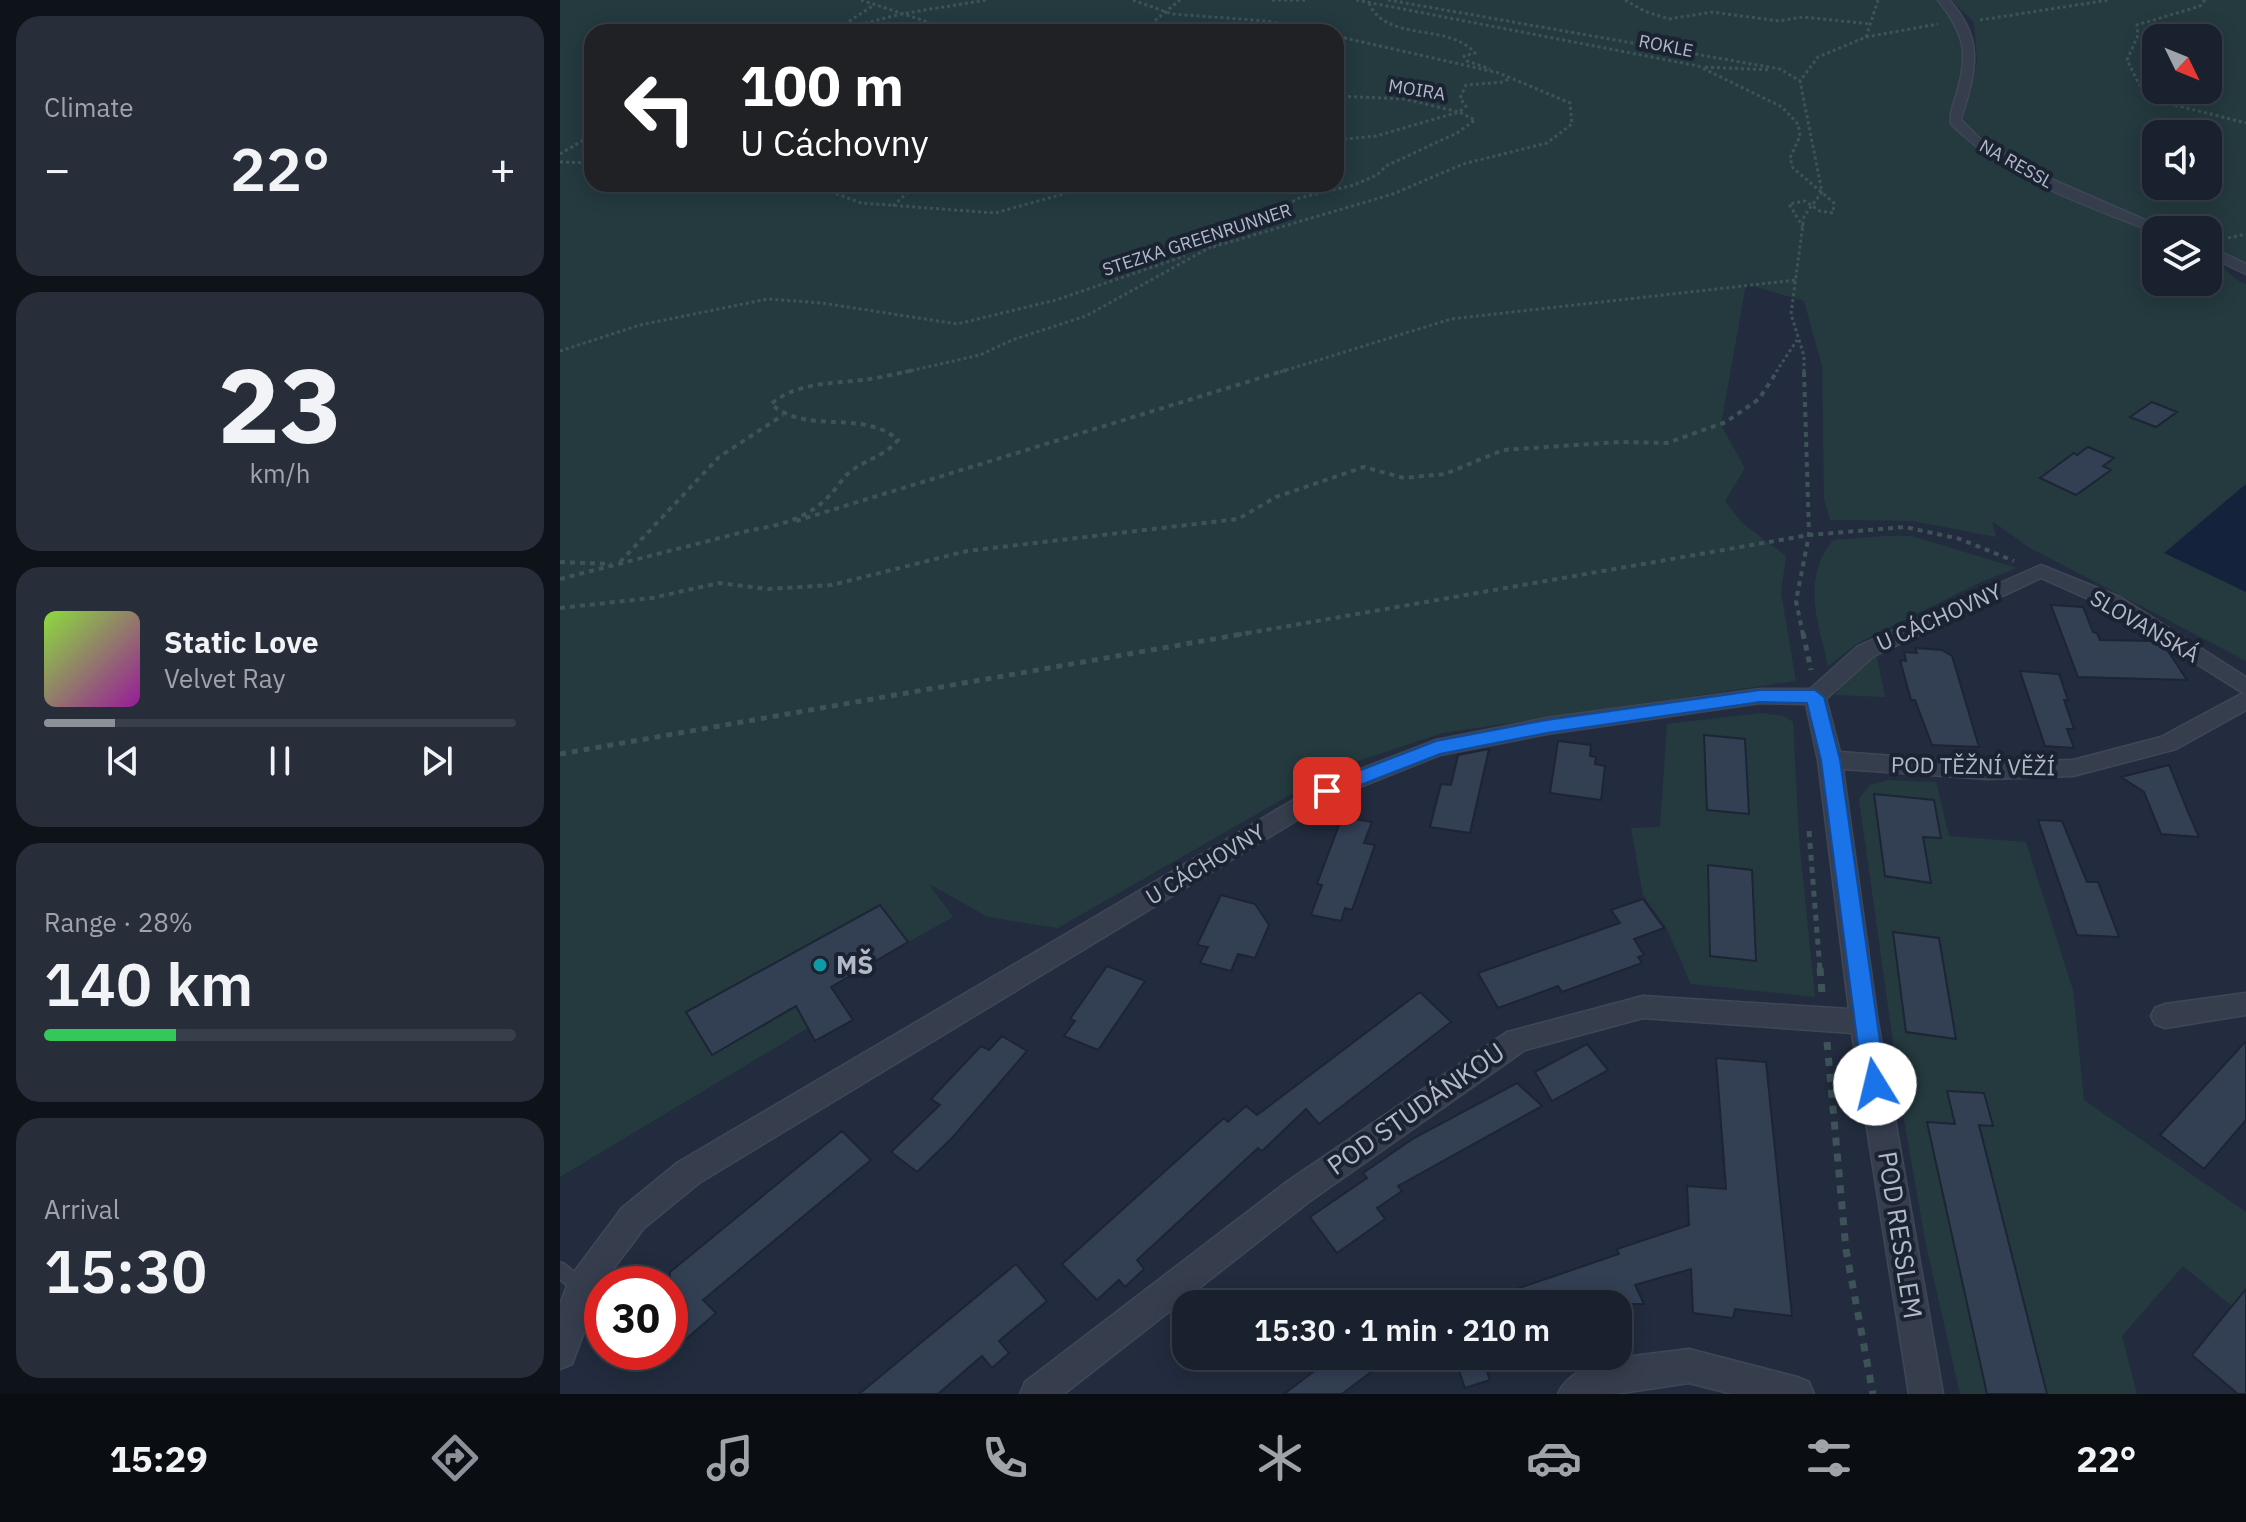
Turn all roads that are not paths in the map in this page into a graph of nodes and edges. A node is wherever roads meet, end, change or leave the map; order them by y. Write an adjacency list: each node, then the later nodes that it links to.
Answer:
1 (1943, 0): 2 (street, NA RESSL)
2 (2142, 222)
3 (2222, 257): 4 (street)
4 (2246, 270)
5 (2041, 571): 6 (street, SLOVANSKÁ); 7 (street, U CÁCHOVNY)
6 (2246, 687)
7 (1815, 697): 9 (street, POD RESSLEM); 13 (street, U CÁCHOVNY)
8 (2246, 700): 9 (street, POD TĚŽNÍ VĚŽÍ)
9 (1830, 760): 12 (street, POD RESSLEM)
10 (2246, 1004): 11 (street)
11 (2165, 1016)
12 (1864, 1022): 15 (street, POD STUDÁNKOU); 18 (street, POD RESSLEM)
13 (571, 1279): 14 (street, U CÁCHOVNY)
14 (560, 1352)
15 (1037, 1394)
16 (1575, 1394): 17 (street)
17 (1797, 1394)
18 (1926, 1394)

